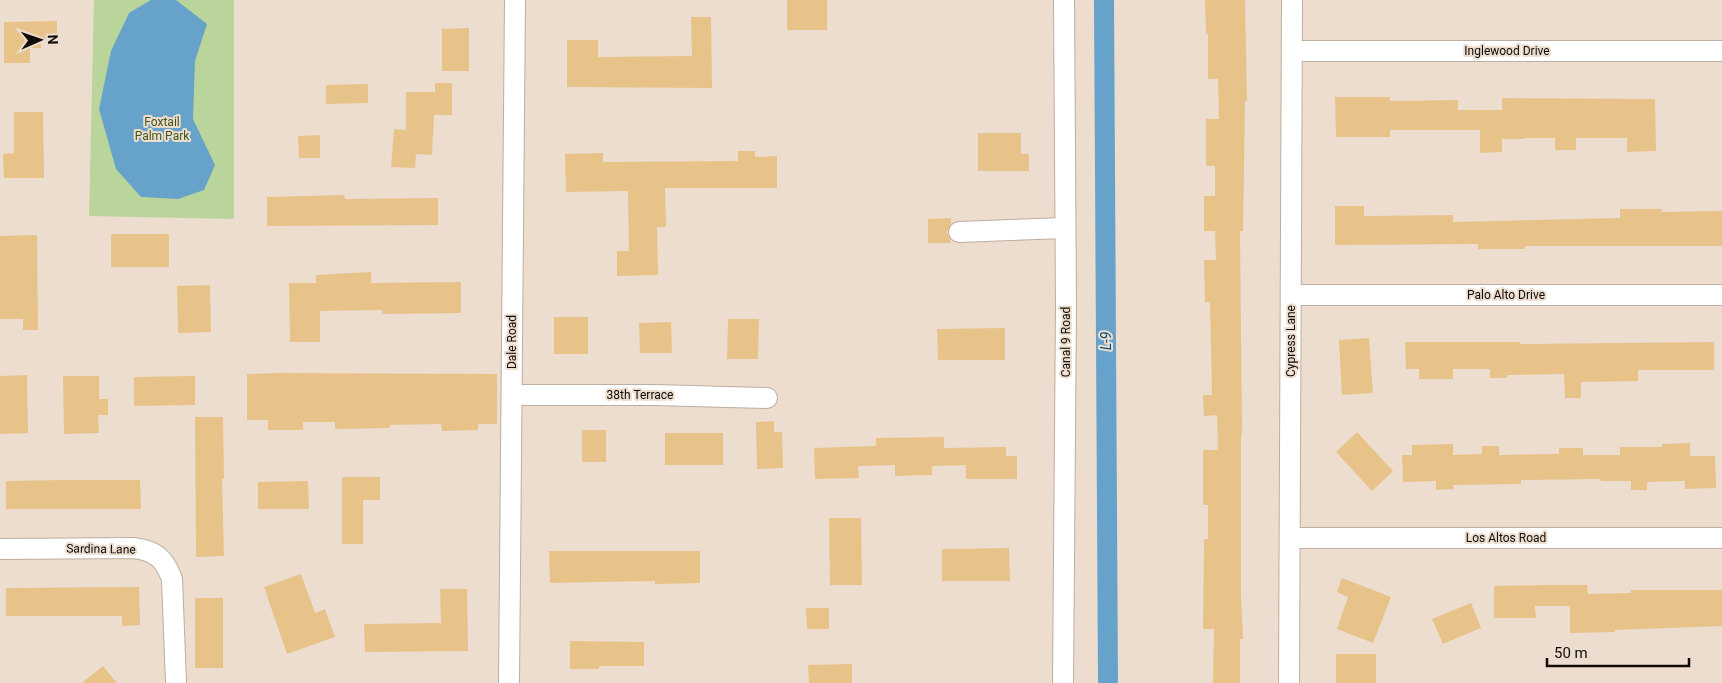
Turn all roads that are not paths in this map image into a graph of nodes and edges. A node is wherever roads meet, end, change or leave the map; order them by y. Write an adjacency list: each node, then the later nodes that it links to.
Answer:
1 (515, 0): 10 (street, Dale Road)
2 (1064, 0): 6 (street, Canal 9 Road)
3 (1292, 0): 4 (street, Cypress Lane)
4 (1292, 51): 5 (street, Inglewood Drive); 8 (street, Cypress Lane)
5 (1722, 51)
6 (1065, 228): 7 (street); 17 (street, Canal 9 Road)
7 (959, 232)
8 (1291, 295): 9 (street, Palo Alto Drive); 12 (street, Cypress Lane)
9 (1722, 295)
10 (512, 395): 11 (street, 38th Terrace); 16 (street, Dale Road)
11 (767, 398)
12 (1290, 538): 13 (street, Los Altos Road); 18 (street, Cypress Lane)
13 (1722, 538)
14 (0, 549): 15 (street, Sardina Lane)
15 (176, 683)
16 (509, 683)
17 (1063, 683)
18 (1289, 683)

